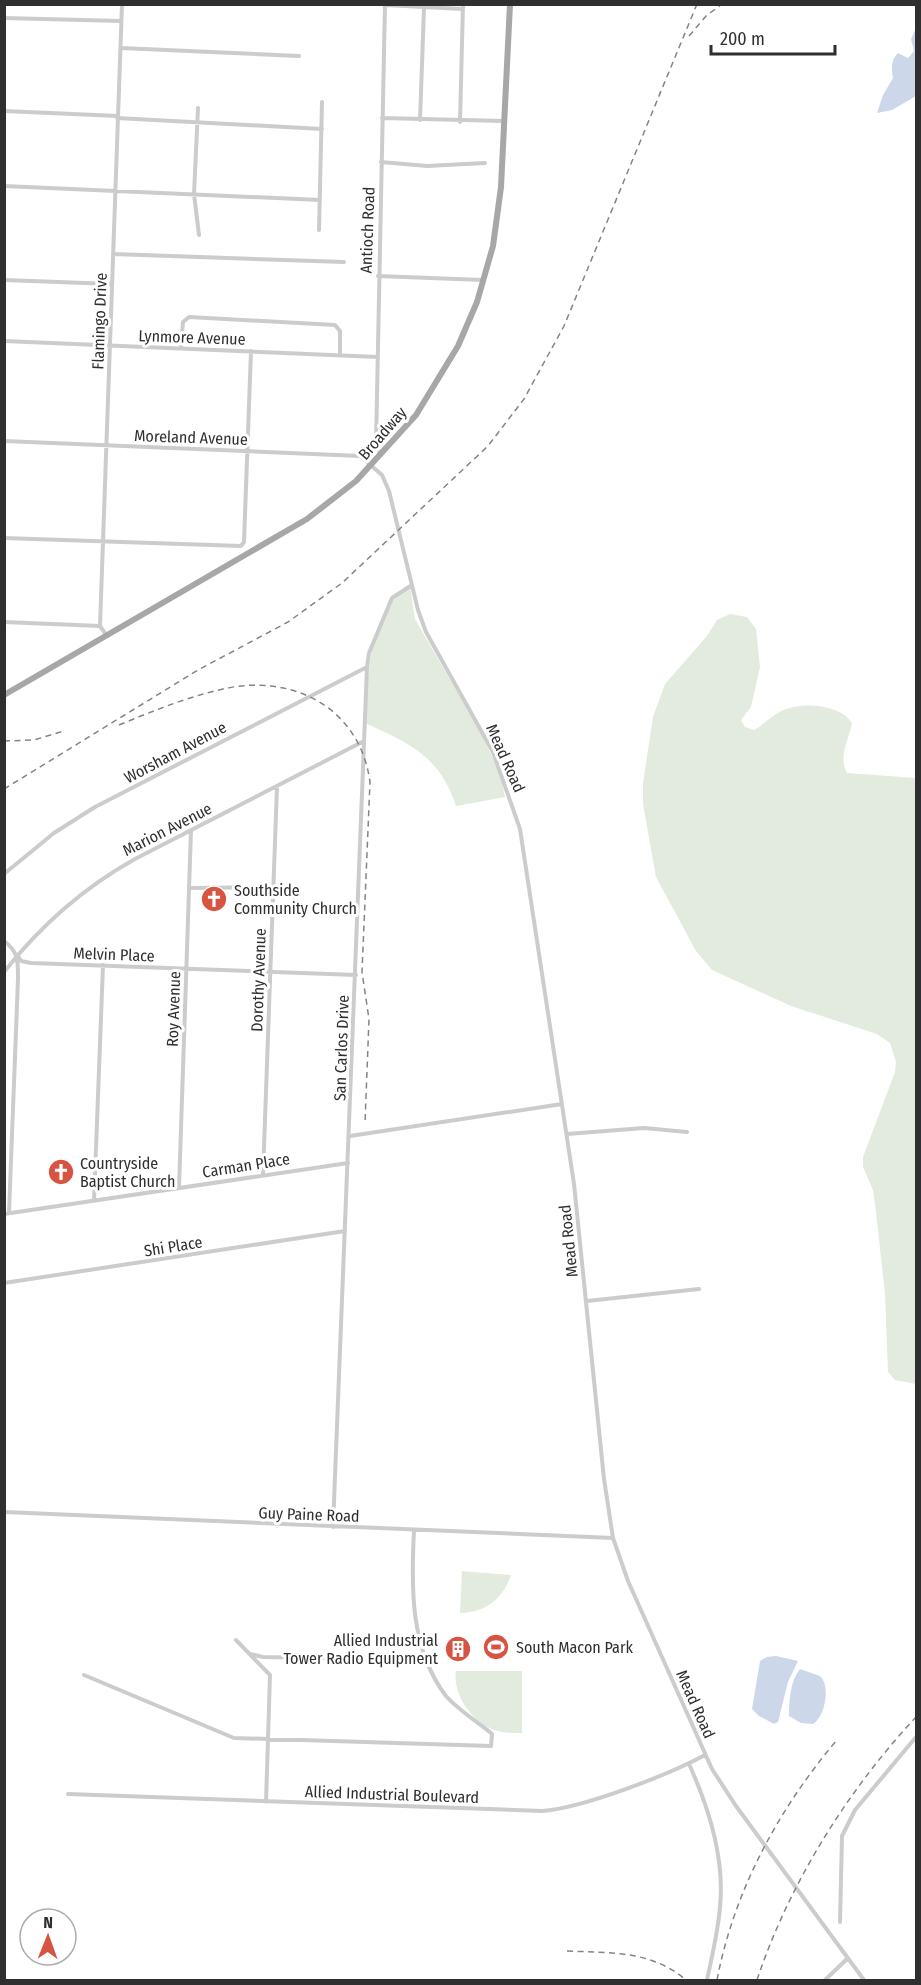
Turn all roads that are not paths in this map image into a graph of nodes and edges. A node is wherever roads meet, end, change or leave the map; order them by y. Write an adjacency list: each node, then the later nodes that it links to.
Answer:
1 (122, 4): 7 (street, Flamingo Drive)
2 (510, 4): 18 (main road, Broadway)
3 (385, 5): 5 (street); 14 (street, Antioch Road)
4 (463, 7): 5 (street); 17 (street)
5 (424, 8): 15 (street)
6 (4, 18): 7 (street)
7 (121, 21): 8 (street, Flamingo Drive)
8 (121, 48): 9 (street); 13 (street, Flamingo Drive)
9 (299, 56)
10 (322, 102): 19 (street)
11 (198, 108): 16 (street)
12 (4, 111): 13 (street)
13 (118, 117): 16 (street); 23 (street, Flamingo Drive)
14 (382, 118): 15 (street); 20 (street, Antioch Road)
15 (420, 120): 17 (street)
16 (196, 122): 19 (street); 24 (street)
17 (460, 122): 18 (street)
18 (504, 122): 32 (main road, Broadway)
19 (322, 129): 25 (street)
20 (381, 162): 21 (street); 30 (street, Antioch Road)
21 (485, 163)
22 (4, 186): 23 (street)
23 (115, 191): 24 (street); 28 (street, Flamingo Drive)
24 (194, 194): 25 (street); 27 (street)
25 (320, 200): 26 (street)
26 (320, 230)
27 (199, 235)
28 (113, 254): 29 (street); 33 (street, Flamingo Drive)
29 (344, 262)
30 (378, 276): 32 (street); 39 (street, Antioch Road)
31 (4, 280): 33 (street)
32 (484, 280): 43 (main road, Broadway)
33 (112, 284): 35 (street, Flamingo Drive)
34 (4, 341): 35 (street, Lynmore Avenue)
35 (110, 346): 36 (street, Lynmore Avenue); 41 (street, Flamingo Drive)
36 (181, 348): 37 (street, Lynmore Avenue); 38 (street)
37 (251, 351): 38 (street, Lynmore Avenue); 42 (street)
38 (340, 355): 39 (street, Lynmore Avenue)
39 (378, 357): 43 (street, Antioch Road)
40 (4, 441): 41 (street, Moreland Avenue)
41 (106, 445): 42 (street, Moreland Avenue); 46 (street, Flamingo Drive)
42 (247, 451): 44 (street, Moreland Avenue); 47 (street)
43 (381, 455): 44 (main road, Broadway)
44 (371, 466): 48 (main road, Broadway); 49 (street, Mead Road)
45 (4, 538): 46 (street)
46 (103, 542): 47 (street); 51 (street, Flamingo Drive)
47 (234, 548): 48 (street)
48 (239, 560): 52 (main road, Broadway)
49 (412, 585): 53 (street, San Carlos Drive); 68 (street, Mead Road)
50 (4, 622): 51 (street)
51 (100, 626): 52 (street)
52 (107, 636): 54 (main road, Broadway)
53 (367, 667): 55 (street, San Carlos Drive); 58 (street, Worsham Avenue)
54 (4, 695)
55 (364, 741): 56 (street, Marion Avenue); 67 (street, San Carlos Drive)
56 (277, 786): 57 (street, Marion Avenue); 59 (street, Dorothy Avenue)
57 (191, 830): 60 (street, Roy Avenue); 62 (street, Marion Avenue)
58 (4, 874)
59 (274, 887): 60 (street); 66 (street, Dorothy Avenue)
60 (190, 888): 64 (street, Roy Avenue)
61 (4, 941): 62 (street)
62 (18, 956): 63 (street, Melvin Place); 65 (street, Marion Avenue); 76 (street)
63 (103, 965): 64 (street, Melvin Place); 75 (street)
64 (187, 969): 66 (street, Melvin Place); 74 (street, Roy Avenue)
65 (4, 972)
66 (270, 972): 67 (street, Melvin Place); 73 (street, Dorothy Avenue)
67 (356, 975): 71 (street, San Carlos Drive)
68 (562, 1104): 70 (street, Mead Road); 71 (street)
69 (687, 1132): 70 (street)
70 (567, 1134): 80 (street, Mead Road)
71 (350, 1136): 72 (street, San Carlos Drive)
72 (348, 1163): 73 (street, Carman Place); 77 (street, San Carlos Drive)
73 (263, 1175): 74 (street, Carman Place)
74 (179, 1188): 75 (street, Carman Place)
75 (94, 1201): 76 (street, Carman Place)
76 (7, 1214)
77 (345, 1231): 78 (street, Shi Place); 82 (street, San Carlos Drive)
78 (4, 1283)
79 (699, 1289): 80 (street)
80 (586, 1301): 84 (street, Mead Road)
81 (4, 1512): 82 (street, Guy Paine Road)
82 (333, 1527): 83 (street, Guy Paine Road)
83 (414, 1531): 84 (street, Guy Paine Road); 90 (street)
84 (613, 1538): 91 (street, Mead Road)
85 (236, 1640): 86 (street)
86 (249, 1653): 87 (street); 90 (street)
87 (372, 1659)
88 (84, 1675): 90 (street)
89 (916, 1737): 95 (street)
90 (268, 1740): 94 (street)
91 (705, 1755): 92 (street, Allied Industrial Boulevard); 96 (street, Mead Road)
92 (689, 1764): 94 (street, Allied Industrial Boulevard); 97 (street)
93 (68, 1794): 94 (street, Allied Industrial Boulevard)
94 (266, 1802)
95 (840, 1923)
96 (848, 1958): 98 (street); 99 (street, Mead Road)
97 (707, 1980)
98 (825, 1980)
99 (864, 1980)

